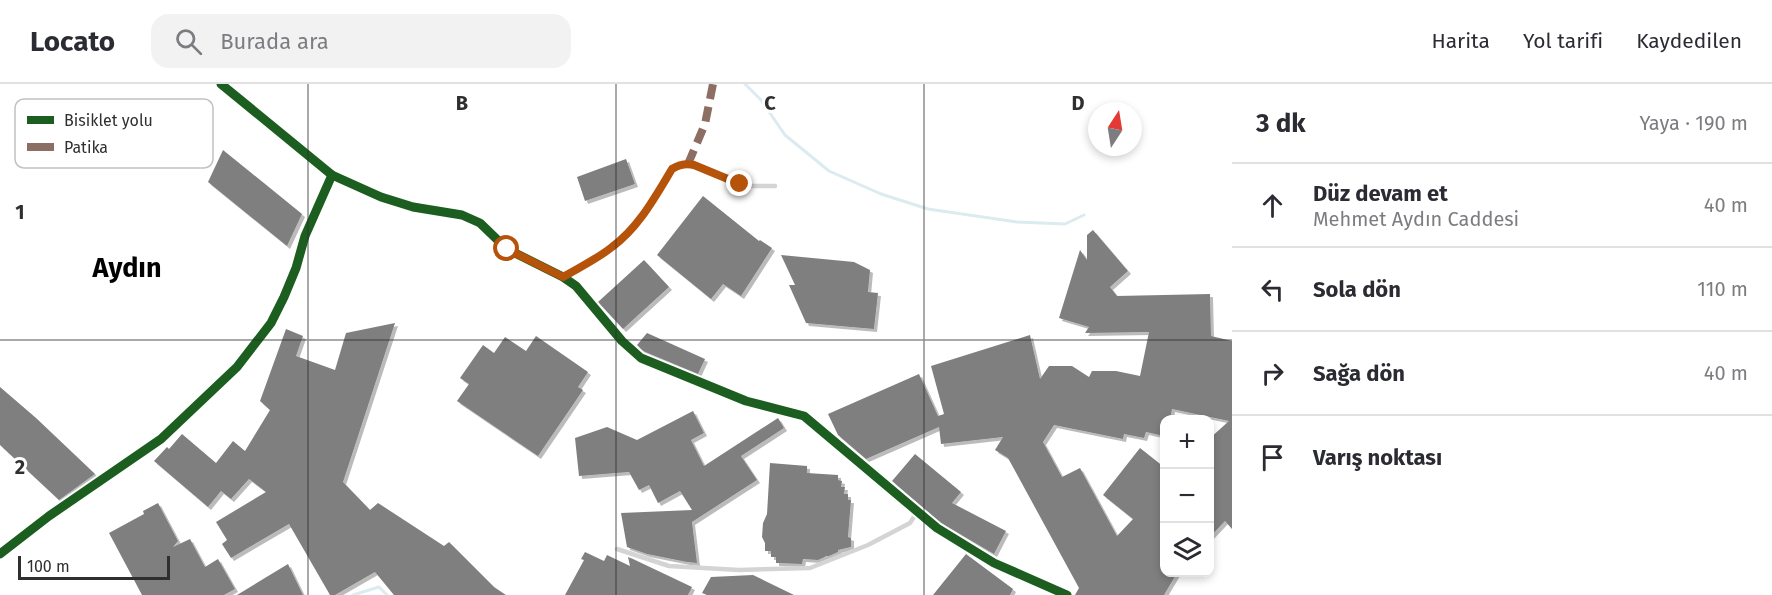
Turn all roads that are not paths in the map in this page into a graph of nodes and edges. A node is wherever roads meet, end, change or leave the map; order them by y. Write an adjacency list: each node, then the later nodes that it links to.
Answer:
1 (221, 84): 2 (street)
2 (332, 176): 4 (street); 7 (street)
3 (776, 186): 4 (lane)
4 (563, 277): 5 (street)
5 (917, 512): 6 (lane); 8 (street)
6 (617, 549)
7 (0, 554)
8 (1066, 595)

